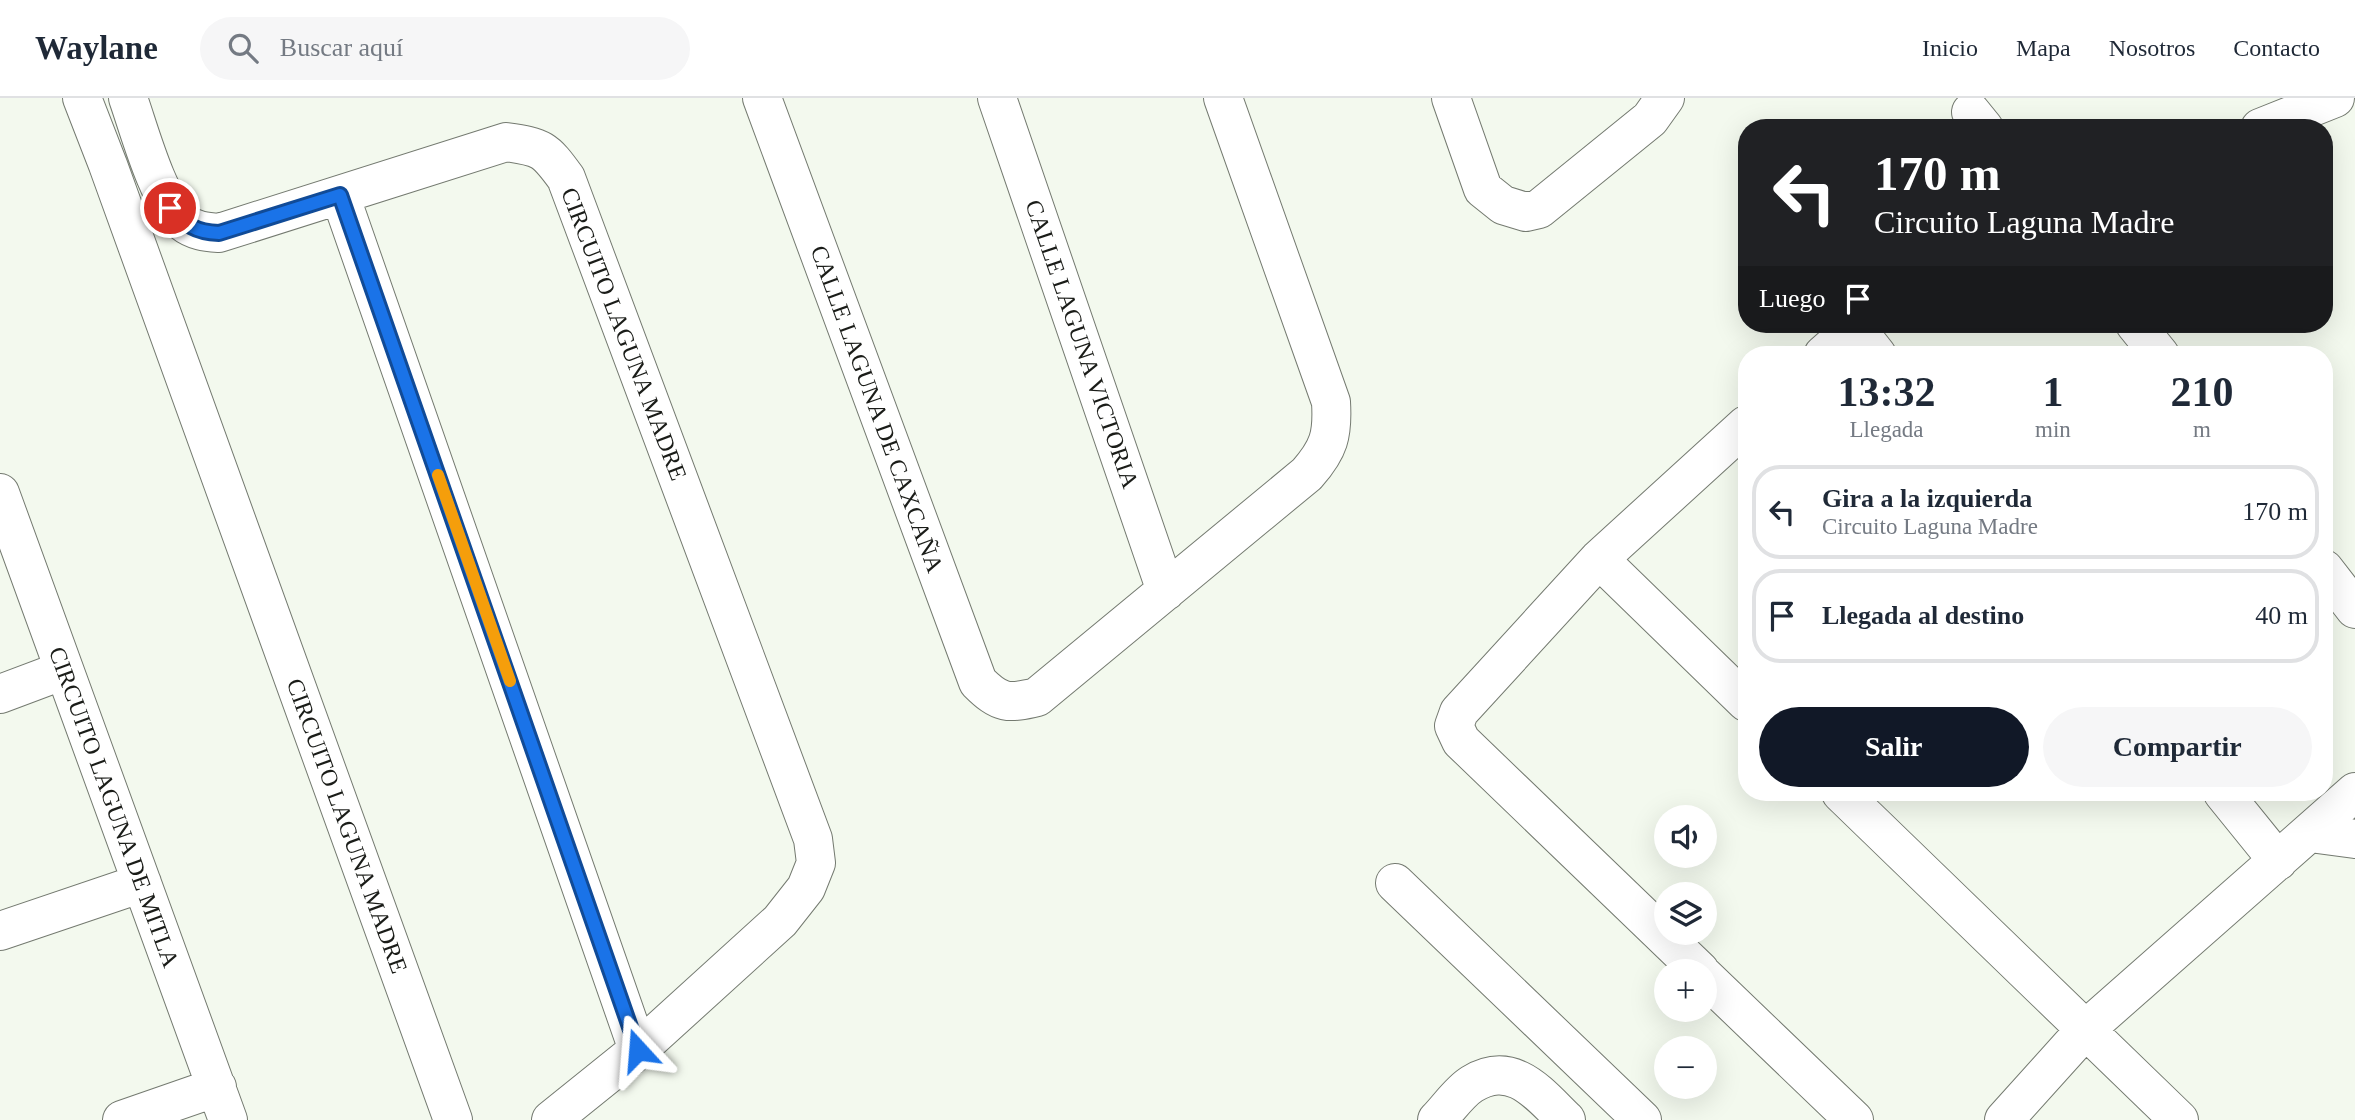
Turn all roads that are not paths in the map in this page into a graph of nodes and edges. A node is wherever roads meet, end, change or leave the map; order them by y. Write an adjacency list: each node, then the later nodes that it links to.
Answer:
1 (82, 98): 37 (street, CIRCUITO LAGUNA MADRE)
2 (128, 98): 10 (street, CIRCUITO LAGUNA MADRE)
3 (762, 98): 17 (street, CALLE LAGUNA DE CAXCAÑA)
4 (997, 98): 17 (street, CALLE LAGUNA VICTORIA)
5 (1223, 98): 17 (street)
6 (1451, 98): 7 (street)
7 (1665, 98)
8 (2335, 98): 9 (street)
9 (2282, 119)
10 (340, 195): 34 (street); 34 (street, CIRCUITO LAGUNA MADRE)
11 (1863, 335): 12 (street)
12 (1842, 346)
13 (1738, 432): 15 (street)
14 (0, 493): 19 (street, CIRCUITO LAGUNA DE MITLA)
15 (1599, 559): 21 (street); 31 (street)
16 (2333, 581): 18 (street)
17 (1166, 591)
18 (2355, 609)
19 (64, 670): 20 (street); 28 (street, CIRCUITO LAGUNA DE MITLA)
20 (0, 694)
21 (1738, 694)
22 (2355, 792): 25 (street)
23 (1849, 801): 33 (street)
24 (2229, 801): 27 (street)
25 (2310, 833): 26 (street); 27 (street)
26 (2355, 839)
27 (2277, 861): 33 (street)
28 (142, 883): 30 (street); 35 (street, CIRCUITO LAGUNA DE MITLA)
29 (1395, 883): 41 (street)
30 (0, 931)
31 (1688, 959)
32 (1717, 988): 42 (street)
33 (2085, 1030): 43 (street); 44 (street)
34 (638, 1050): 38 (street)
35 (222, 1104): 36 (street)
36 (122, 1120)
37 (453, 1120)
38 (551, 1120)
39 (1437, 1120): 40 (street)
40 (1566, 1120)
41 (1642, 1120)
42 (1854, 1120)
43 (2004, 1120)
44 (2179, 1120)

